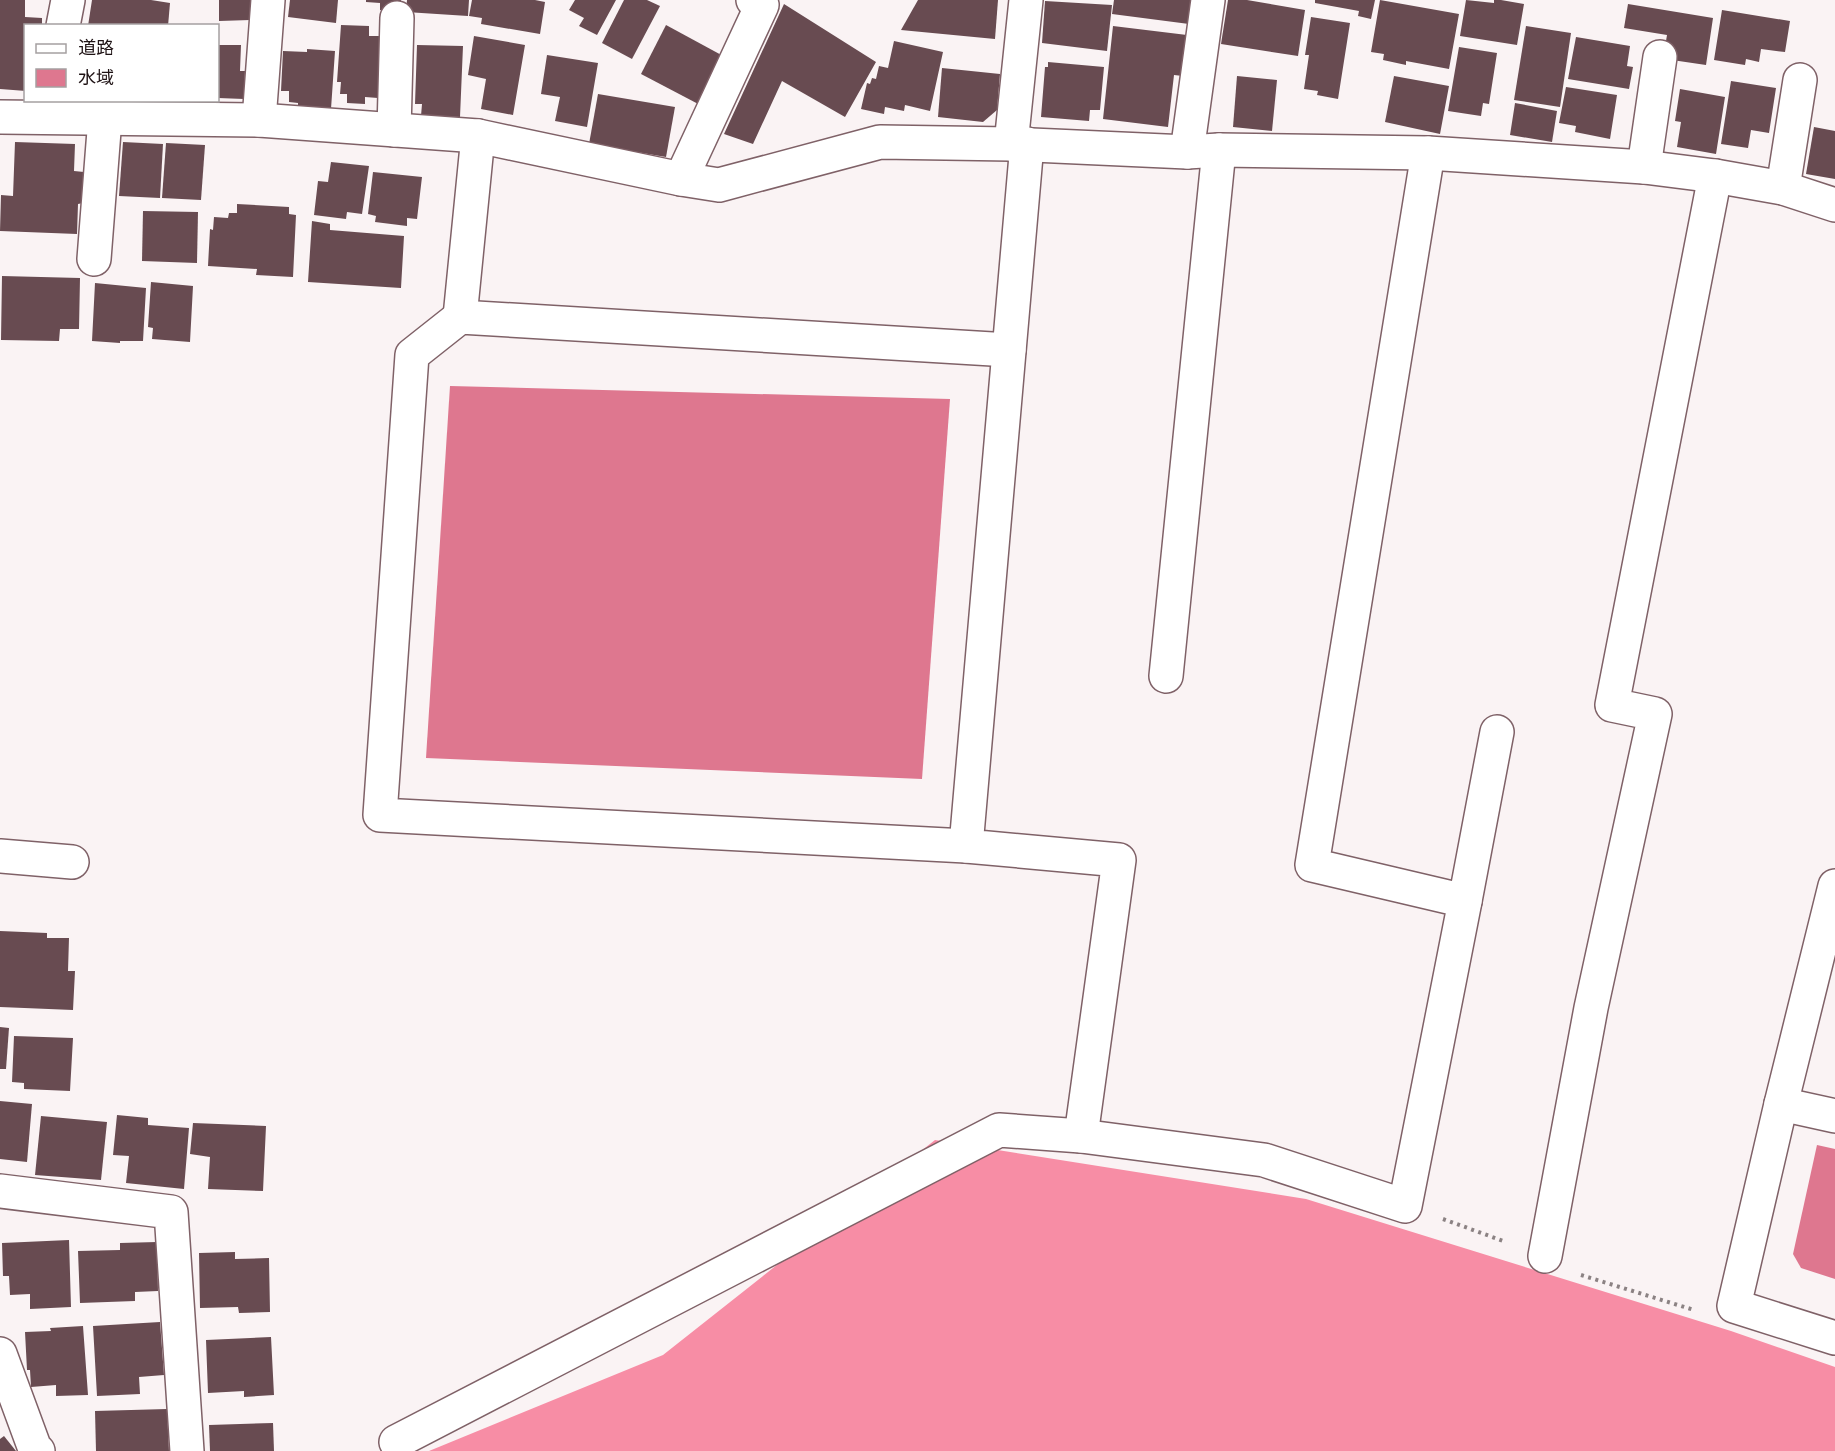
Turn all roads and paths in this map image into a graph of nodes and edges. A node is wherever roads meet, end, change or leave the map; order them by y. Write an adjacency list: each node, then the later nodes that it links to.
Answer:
1 (68, 0): 7 (street)
2 (268, 0): 13 (street)
3 (1026, 0): 16 (street)
4 (1208, 0): 18 (street)
5 (760, 2): 22 (street)
6 (397, 18): 14 (street)
7 (63, 24)
8 (1660, 57): 20 (street)
9 (1800, 80): 23 (street)
10 (48, 109): 11 (street); 12 (street)
11 (0, 117)
12 (105, 118): 13 (street); 25 (street)
13 (259, 120): 14 (street)
14 (394, 130): 15 (street)
15 (478, 136): 22 (street); 26 (street)
16 (1019, 144): 18 (street); 22 (street); 27 (street)
17 (1220, 150): 18 (street); 19 (street); 28 (street)
18 (1187, 152)
19 (1428, 153): 20 (street); 34 (street)
20 (1644, 167): 21 (street)
21 (1715, 176): 23 (street); 39 (street)
22 (681, 179)
23 (1783, 188): 24 (street)
24 (1835, 205)
25 (94, 259)
26 (460, 317): 27 (street); 30 (street)
27 (1009, 350): 30 (street)
28 (1166, 676)
29 (1497, 732): 34 (street)
30 (966, 846): 37 (street)
31 (0, 856): 32 (street)
32 (72, 862)
33 (1835, 886): 35 (street)
34 (1465, 901): 37 (street)
35 (1781, 1104): 36 (street); 40 (street)
36 (1835, 1116)
37 (1081, 1136): 42 (street)
38 (0, 1191): 44 (street)
39 (1545, 1256)
40 (1835, 1338)
41 (0, 1354): 43 (street)
42 (396, 1442)
43 (38, 1451)
44 (187, 1451)

